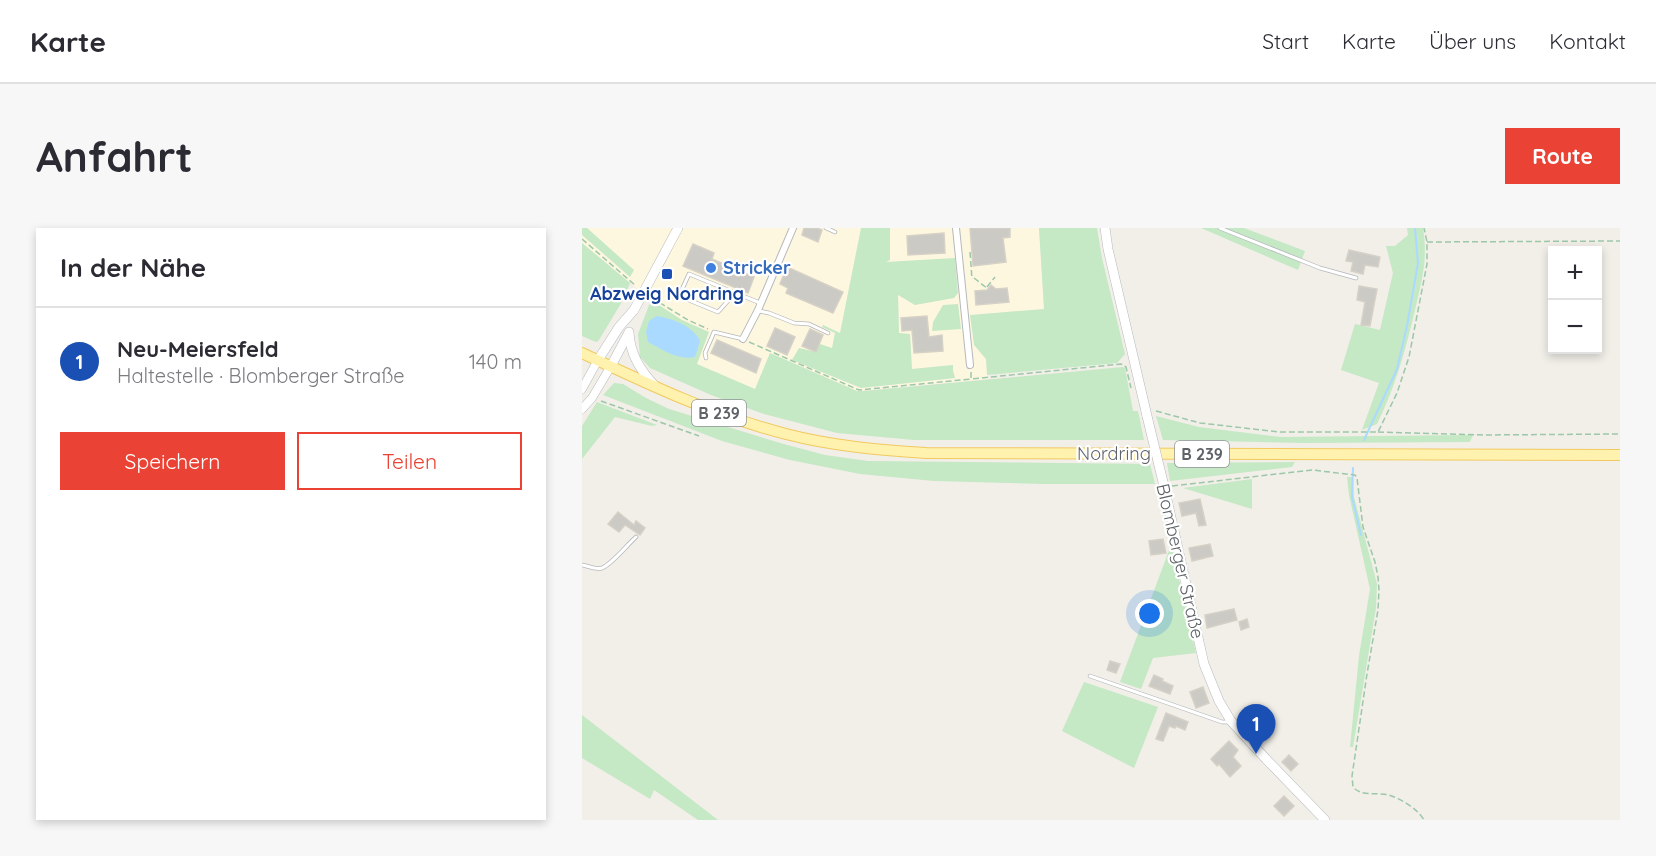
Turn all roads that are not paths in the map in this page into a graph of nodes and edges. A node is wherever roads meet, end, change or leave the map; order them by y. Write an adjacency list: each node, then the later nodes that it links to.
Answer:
1 (678, 228): 11 (main road)
2 (793, 228): 10 (street)
3 (826, 228): 7 (lane)
4 (956, 228): 19 (street)
5 (1105, 228): 28 (main road, Blomberger Straße, bridge)
6 (1221, 228): 8 (lane)
7 (835, 232)
8 (1356, 278)
9 (735, 293): 9 (lane); 10 (lane)
10 (760, 303): 12 (street)
11 (634, 310): 13 (main road); 18 (main road)
12 (758, 310): 14 (lane); 15 (street)
13 (629, 332): 20 (main road); 21 (main road)
14 (828, 333)
15 (743, 339): 17 (lane)
16 (582, 353): 18 (main road, B 239)
17 (706, 358)
18 (598, 360): 20 (main road, B 239); 22 (street)
19 (970, 365)
20 (611, 366): 21 (main road, B 239); 23 (street)
21 (655, 386): 24 (main road, Nordring / B 239)
22 (582, 389)
23 (582, 409)
24 (1620, 455)
25 (636, 537): 26 (lane)
26 (582, 565)
27 (1090, 676): 28 (lane)
28 (1232, 722): 29 (main road, Blomberger Straße)
29 (1325, 820)

